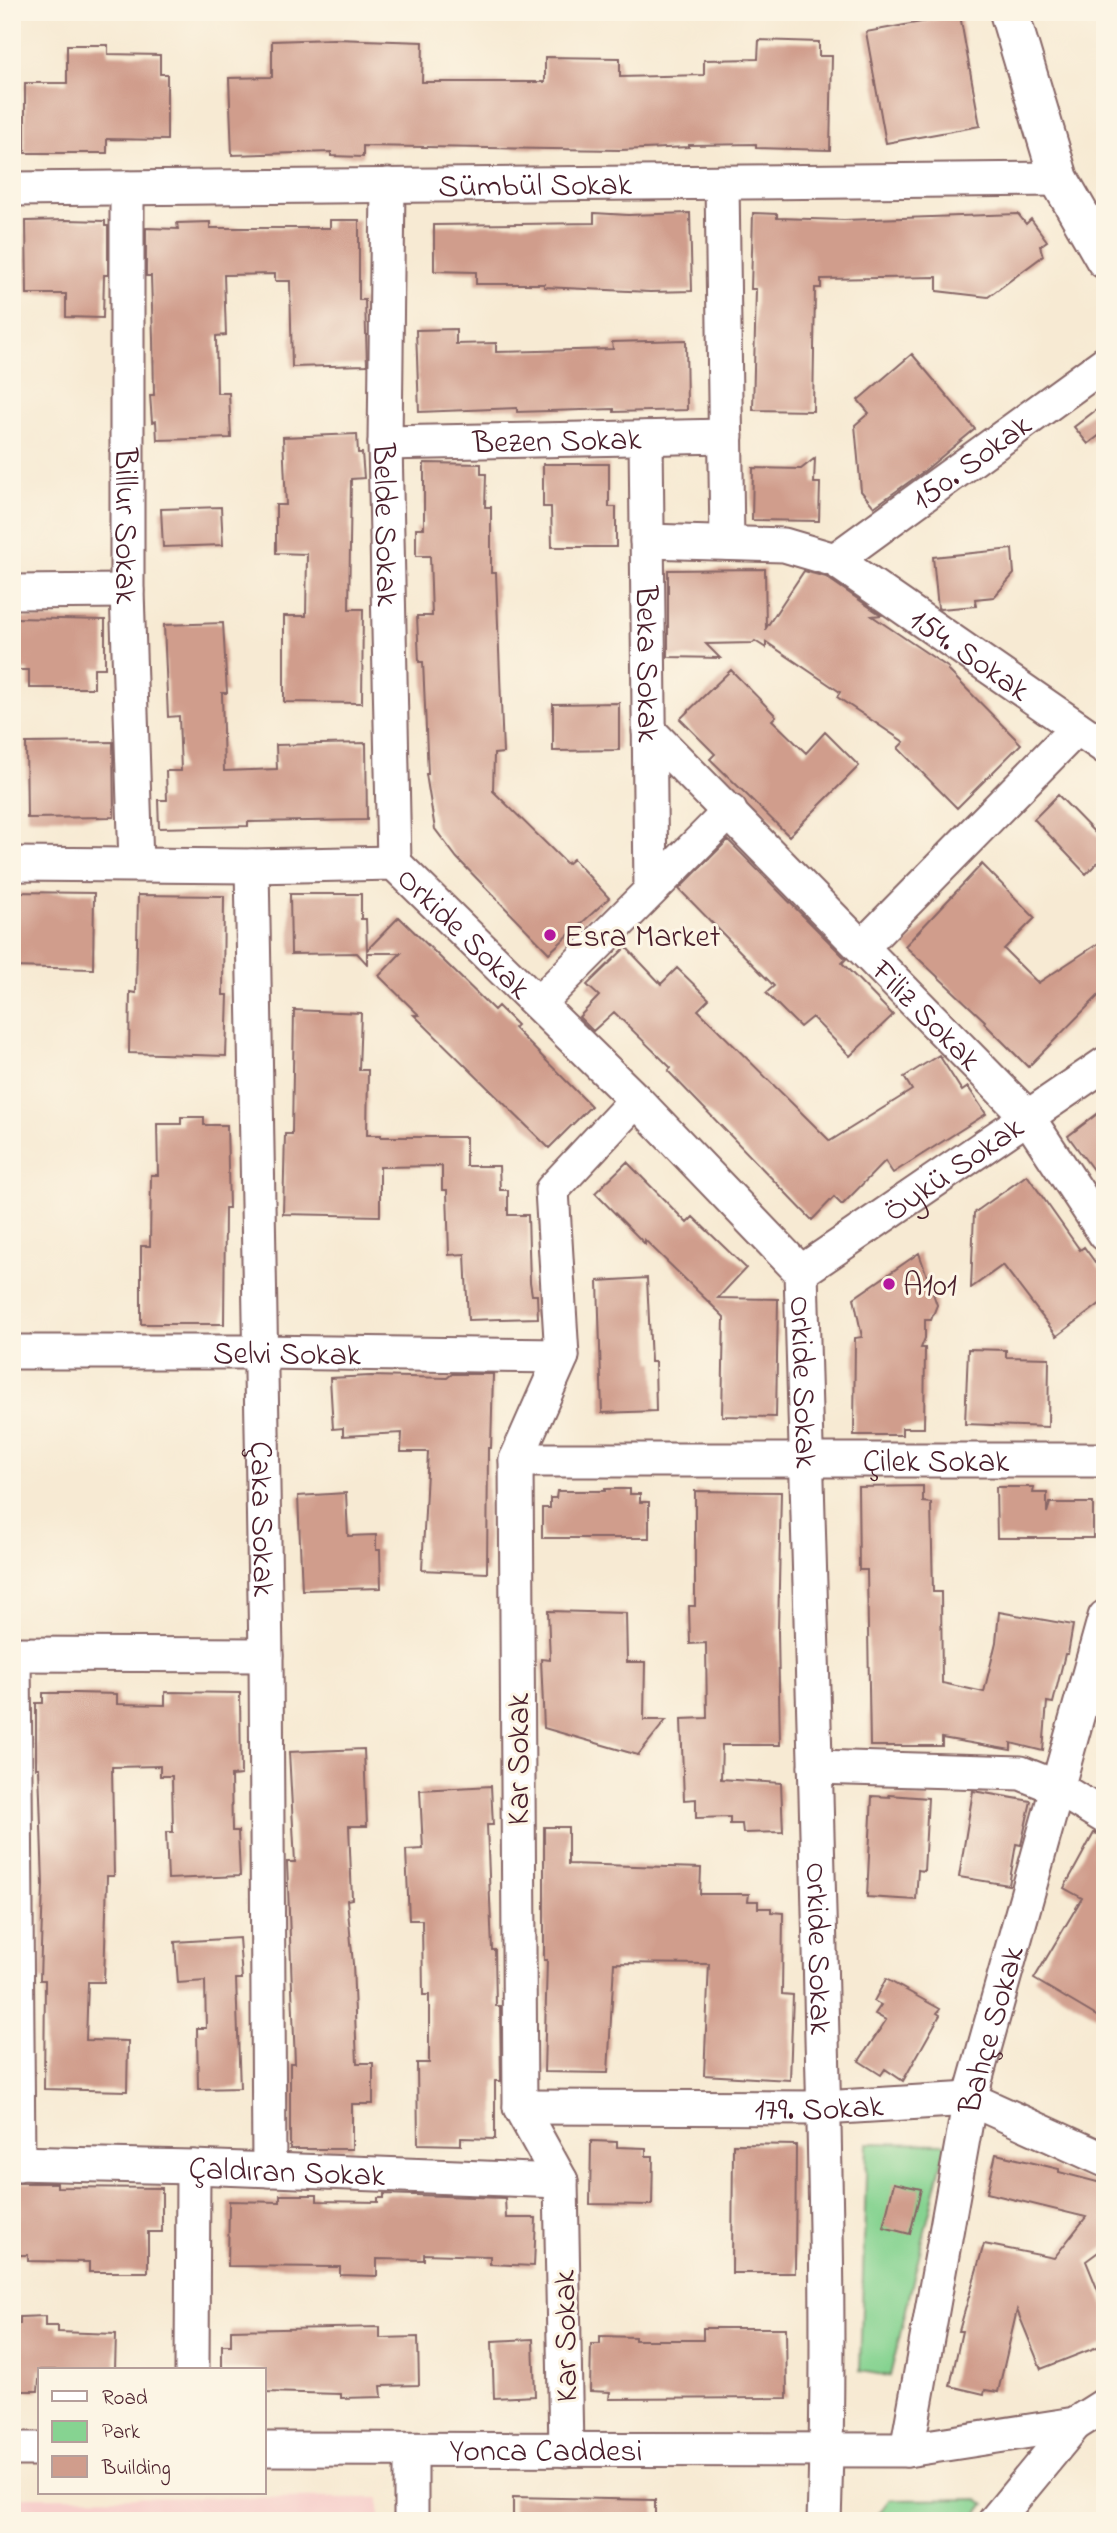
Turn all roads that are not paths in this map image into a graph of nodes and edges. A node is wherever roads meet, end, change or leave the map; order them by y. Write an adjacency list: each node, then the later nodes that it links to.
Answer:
1 (1009, 12): 2 (main road)
2 (1059, 179): 3 (street, Sümbül Sokak); 7 (main road)
3 (722, 182): 4 (street, Sümbül Sokak); 9 (street)
4 (388, 186): 5 (street, Sümbül Sokak); 11 (street, Belde Sokak)
5 (127, 188): 6 (street, Sümbül Sokak); 15 (street, Billur Sokak)
6 (12, 189)
7 (1105, 259)
8 (1105, 363): 14 (street, 150. Sokak)
9 (726, 436): 10 (street, Bezen Sokak); 13 (street)
10 (646, 438): 11 (street, Bezen Sokak); 12 (street, Beka Sokak)
11 (385, 443): 21 (street, Belde Sokak)
12 (647, 541): 13 (street, 154. Sokak); 18 (street, Beka Sokak)
13 (727, 543): 14 (street, 154. Sokak)
14 (835, 560): 17 (street, 154. Sokak)
15 (127, 591): 16 (street); 23 (street, Billur Sokak)
16 (12, 592)
17 (1077, 728): 19 (street, 154. Sokak); 26 (street)
18 (649, 731): 20 (street, Filiz Sokak); 25 (street, Beka Sokak)
19 (1105, 747)
20 (730, 811): 25 (street); 26 (street, Filiz Sokak)
21 (394, 863): 24 (street, Orkide Sokak); 27 (street, Orkide Sokak)
22 (12, 864): 23 (street, Orkide Sokak)
23 (136, 864): 24 (street, Orkide Sokak)
24 (252, 866): 34 (street, Çaka Sokak)
25 (651, 890): 27 (street)
26 (862, 947): 30 (street, Filiz Sokak)
27 (539, 1003): 29 (street, Orkide Sokak)
28 (1105, 1064): 30 (street, Öykü Sokak)
29 (636, 1100): 32 (street, Orkide Sokak); 35 (street, Kar Sokak)
30 (1027, 1116): 31 (street, Filiz Sokak); 32 (street, Öykü Sokak)
31 (1105, 1234)
32 (801, 1272): 37 (street, Orkide Sokak)
33 (12, 1352): 34 (street, Selvi Sokak)
34 (259, 1352): 35 (street, Selvi Sokak); 41 (street, Çaka Sokak)
35 (562, 1356): 36 (street, Kar Sokak)
36 (516, 1460): 37 (street, Çilek Sokak); 47 (street, Kar Sokak)
37 (808, 1460): 38 (street, Çilek Sokak); 42 (street, Orkide Sokak)
38 (1105, 1460)
39 (1105, 1617): 43 (street, Bahçe Sokak)
40 (13, 1654): 41 (street); 45 (street)
41 (266, 1655): 52 (street, Çaka Sokak)
42 (815, 1767): 43 (street); 48 (street, Orkide Sokak)
43 (1056, 1787): 44 (street); 46 (street, Bahçe Sokak)
44 (1105, 1816)
45 (14, 1908): 50 (street)
46 (970, 2099): 48 (street, 179. Sokak); 49 (street, 179. Sokak); 62 (street, Bahçe Sokak)
47 (520, 2107): 48 (street, 179. Sokak); 53 (street, Kar Sokak)
48 (823, 2108): 63 (street, Orkide Sokak)
49 (1105, 2160)
50 (15, 2163): 51 (street, Çaldıran Sokak)
51 (193, 2167): 52 (street, Çaldıran Sokak); 54 (street)
52 (269, 2170): 53 (street, Çaldıran Sokak)
53 (561, 2181): 61 (street, Kar Sokak)
54 (192, 2368)
55 (1105, 2405): 56 (street)
56 (1075, 2424): 62 (street, Yonca Caddesi); 66 (street)
57 (12, 2449): 58 (street)
58 (38, 2449)
59 (266, 2449): 60 (street, Yonca Caddesi)
60 (411, 2450): 61 (street, Yonca Caddesi); 64 (street)
61 (566, 2450): 63 (street, Yonca Caddesi)
62 (907, 2450): 63 (street, Yonca Caddesi)
63 (827, 2451): 65 (street, Orkide Sokak)
64 (411, 2521)
65 (824, 2521)
66 (995, 2521)

